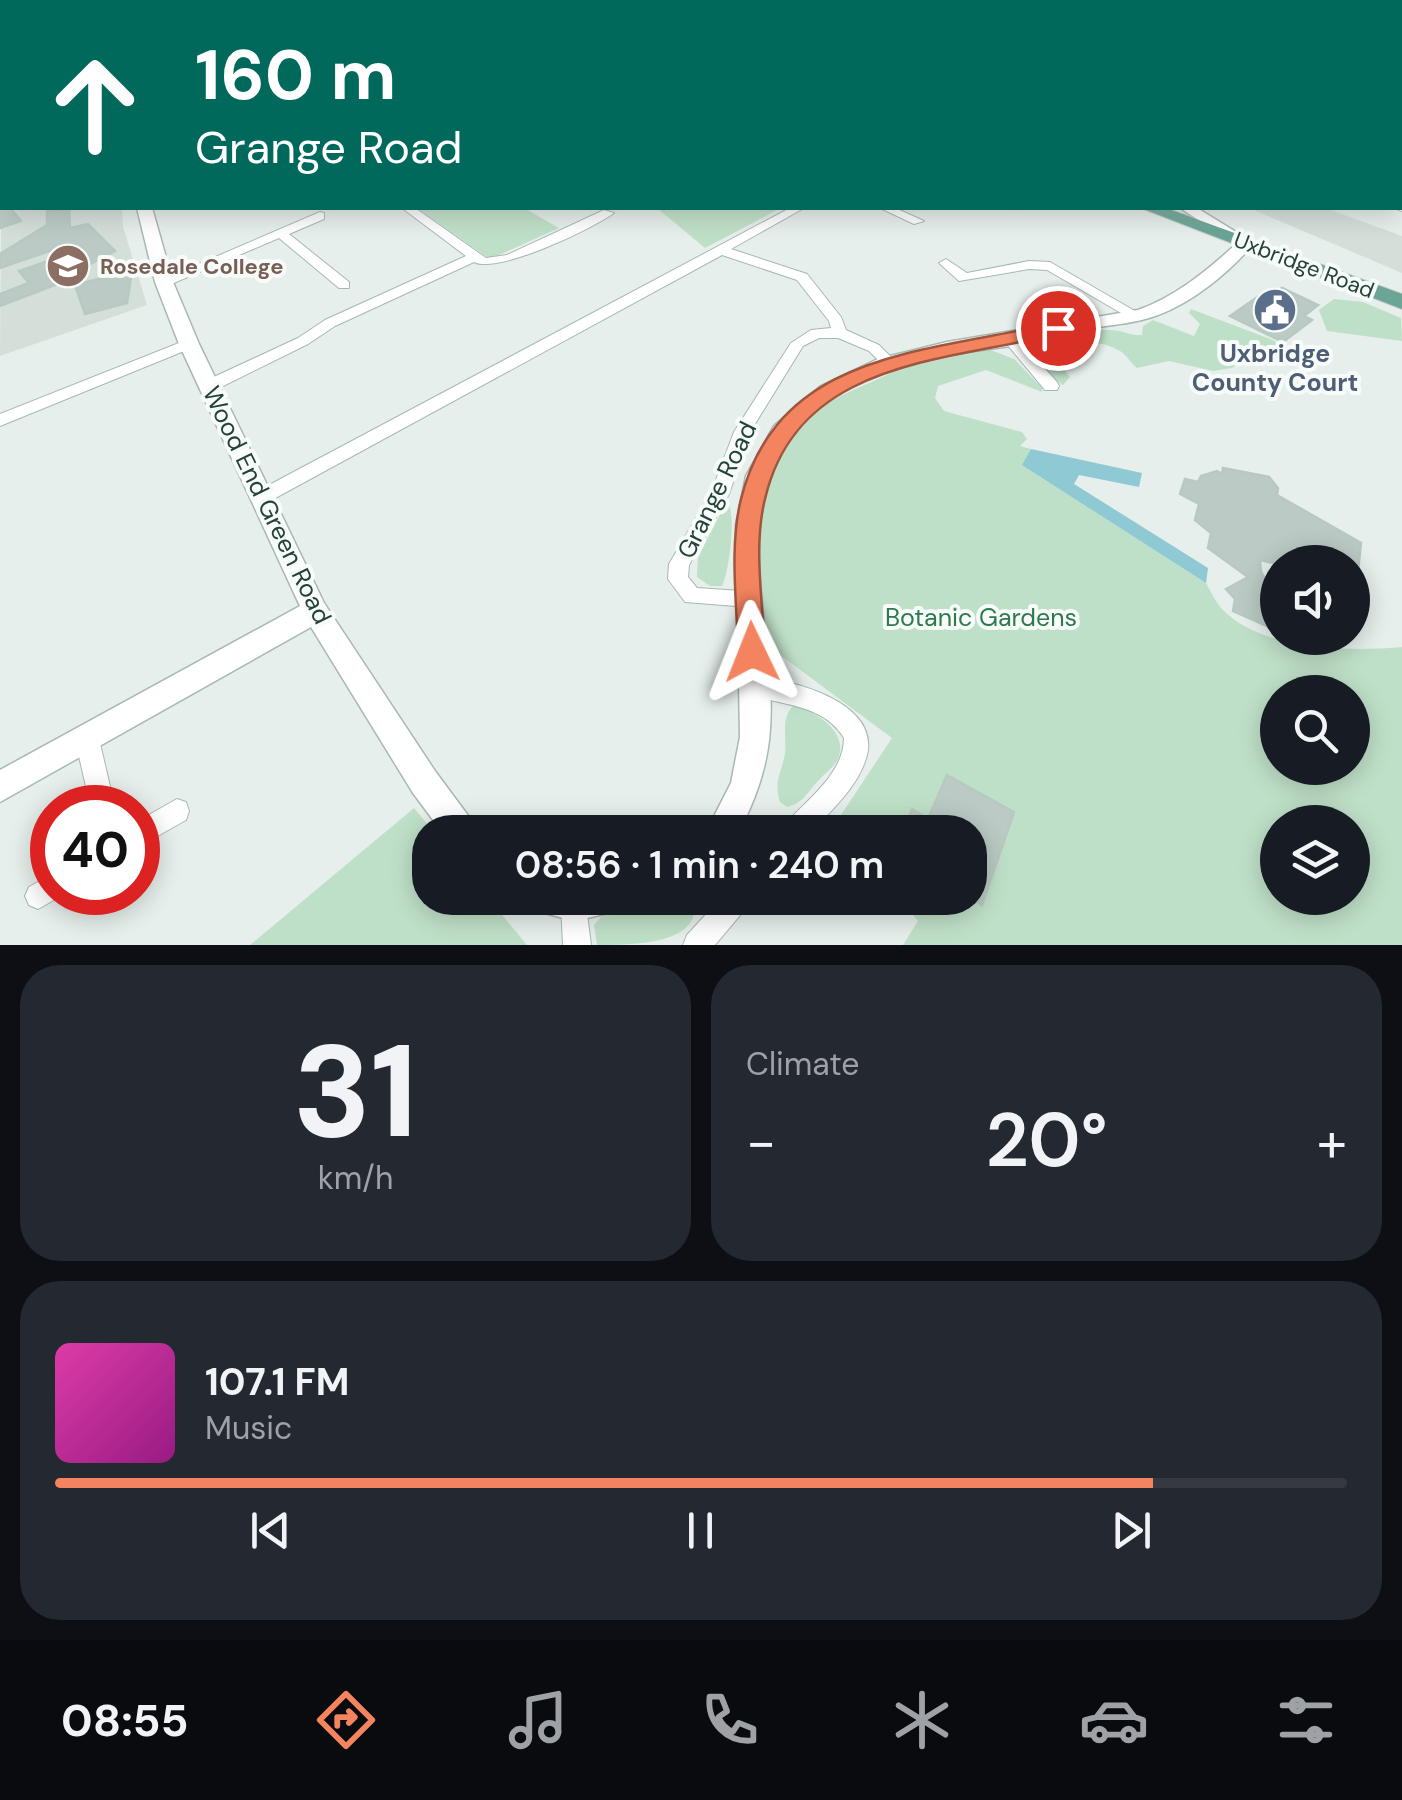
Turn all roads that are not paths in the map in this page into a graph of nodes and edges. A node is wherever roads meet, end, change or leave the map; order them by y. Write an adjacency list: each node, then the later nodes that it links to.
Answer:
1 (145, 210): 15 (street, Wood End Green Road)
2 (411, 210): 13 (street)
3 (794, 210): 12 (street)
4 (891, 210): 9 (street)
5 (1178, 210): 11 (main road, Uxbridge Road)
6 (1179, 210): 17 (main road, Uxbridge Road)
7 (608, 213): 13 (street)
8 (320, 216): 10 (street)
9 (918, 221)
10 (281, 233): 15 (street); 16 (street)
11 (1246, 243): 18 (main road, Uxbridge Road); 19 (street)
12 (718, 249): 20 (street); 27 (street)
13 (474, 257): 24 (street)
14 (946, 263): 19 (street)
15 (164, 282): 22 (street, Wood End Green Road)
16 (344, 285)
17 (1402, 291)
18 (1402, 302)
19 (1134, 314): 21 (street)
20 (840, 334): 23 (street); 28 (street, Grange Road)
21 (1010, 340): 23 (street); 25 (street)
22 (189, 344): 24 (street, Wood End Green Road); 26 (street)
23 (890, 364): 28 (street)
24 (210, 386): 27 (street, Wood End Green Road)
25 (1051, 386)
26 (0, 420)
27 (262, 497): 29 (street, Wood End Green Road)
28 (749, 598): 30 (street)
29 (315, 612): 31 (street); 35 (street, Wood End Green Road)
30 (754, 686): 36 (street); 37 (street)
31 (87, 739): 32 (street); 33 (street)
32 (98, 785)
33 (0, 787)
34 (177, 811): 38 (street)
35 (449, 815)
36 (731, 815)
37 (808, 815)
38 (160, 821)
39 (565, 915): 41 (street)
40 (723, 915): 42 (street)
41 (576, 945)
42 (696, 945)

